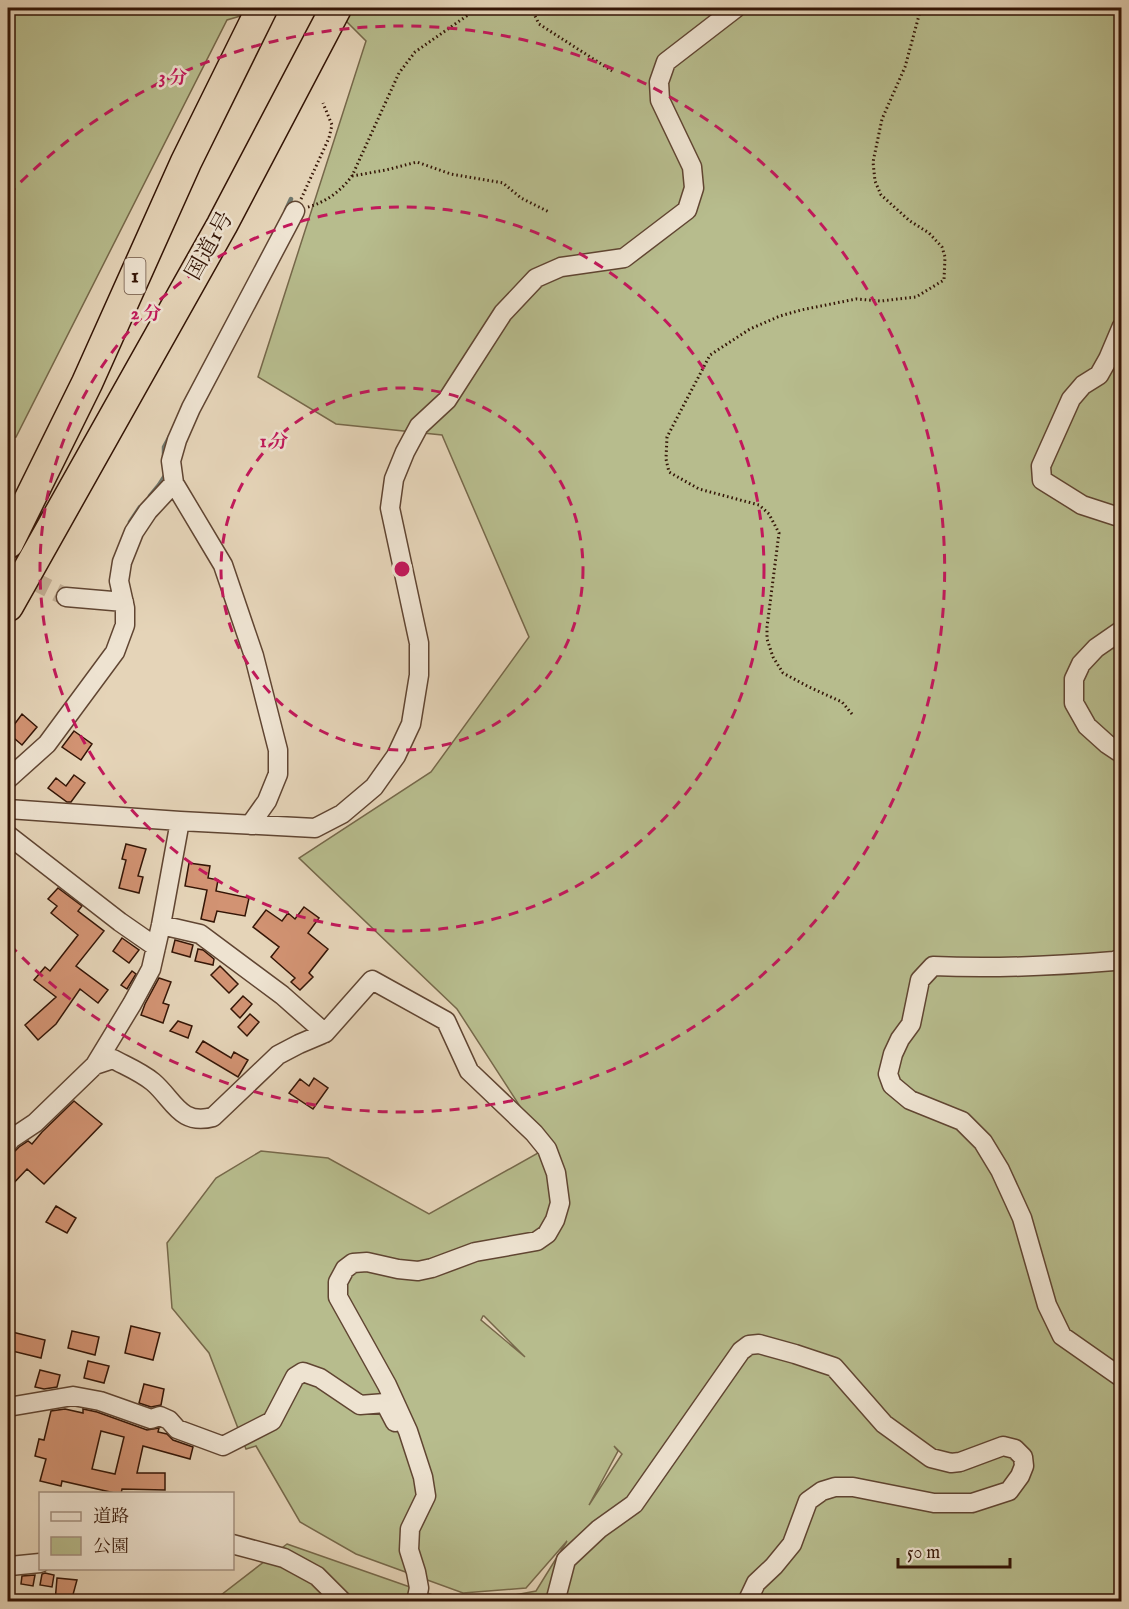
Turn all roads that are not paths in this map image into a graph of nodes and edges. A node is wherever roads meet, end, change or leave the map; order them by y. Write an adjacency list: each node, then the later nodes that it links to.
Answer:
1 (262, 8): 8 (highway, 1)
2 (336, 8): 11 (highway, 国道1号 / 1)
3 (736, 8): 17 (street)
4 (295, 211): 6 (street)
5 (1122, 326): 7 (street)
6 (174, 483): 10 (street); 17 (street)
7 (1122, 518)
8 (8, 543)
9 (66, 597): 10 (street)
10 (124, 602): 14 (street)
11 (8, 606)
12 (1122, 630): 13 (street)
13 (1122, 753)
14 (8, 779)
15 (8, 809): 16 (street)
16 (180, 821): 17 (street); 19 (street)
17 (250, 825)
18 (8, 835): 20 (street)
19 (161, 924): 20 (street); 22 (street)
20 (156, 946): 23 (street)
21 (1122, 958): 25 (street)
22 (325, 1033): 23 (street); 27 (street)
23 (95, 1065): 24 (street)
24 (8, 1143)
25 (1122, 1378)
26 (8, 1407): 27 (street)
27 (416, 1455): 32 (street)
28 (234, 1545): 31 (street)
29 (39, 1563): 30 (street)
30 (8, 1567)
31 (344, 1602)
32 (416, 1602)
33 (555, 1602): 34 (street)
34 (747, 1602)

